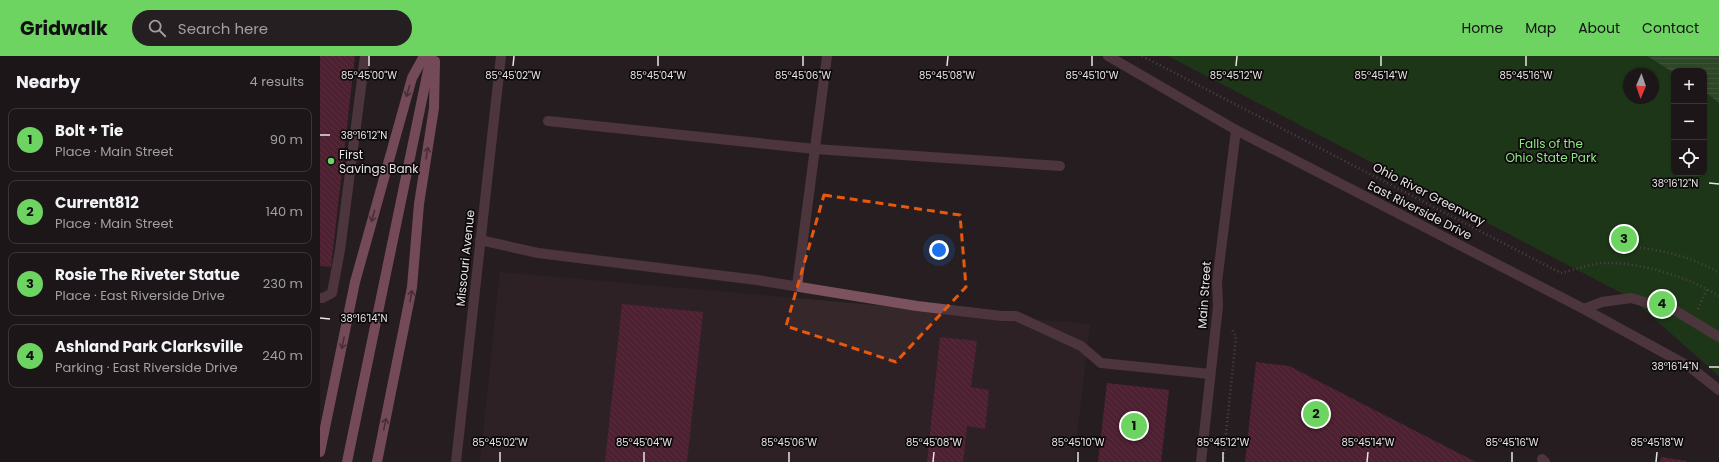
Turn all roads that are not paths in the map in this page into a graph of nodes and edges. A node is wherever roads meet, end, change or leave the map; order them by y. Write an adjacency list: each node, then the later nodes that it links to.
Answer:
1 (365, 56): 14 (street)
2 (424, 56): 19 (main road, one-way to 19)
3 (431, 56): 20 (main road)
4 (435, 56): 21 (main road, one-way to 4)
5 (501, 56): 12 (street, Missouri Avenue)
6 (827, 56): 10 (street)
7 (1108, 56): 9 (street, East Riverside Drive)
8 (548, 121): 10 (street)
9 (1236, 130): 15 (street, East Riverside Drive); 17 (street, Main Street)
10 (815, 148): 11 (street); 13 (street)
11 (1060, 166)
12 (480, 240): 13 (street); 22 (street, Missouri Avenue)
13 (797, 286): 17 (street)
14 (320, 298)
15 (1584, 310): 16 (street); 18 (street, East Riverside Drive)
16 (1719, 337)
17 (1210, 374): 23 (street, Main Street)
18 (1719, 390)
19 (320, 452)
20 (347, 462)
21 (377, 462)
22 (456, 462)
23 (1201, 462)

